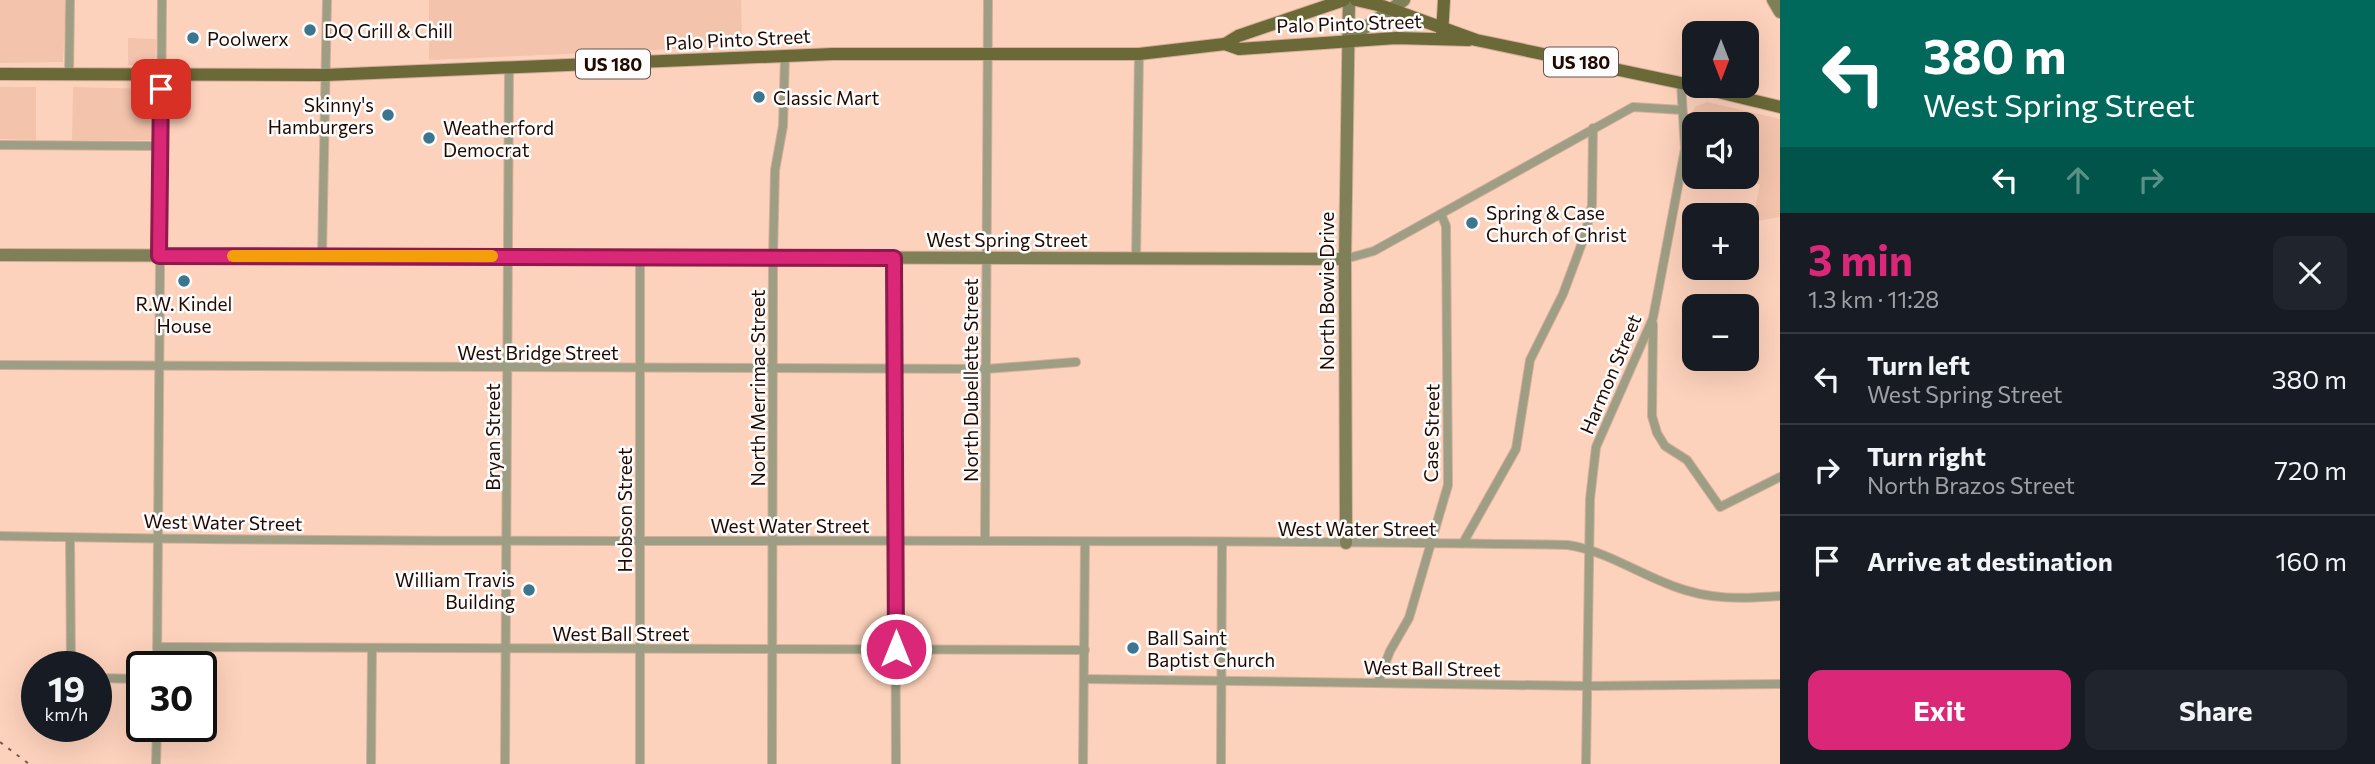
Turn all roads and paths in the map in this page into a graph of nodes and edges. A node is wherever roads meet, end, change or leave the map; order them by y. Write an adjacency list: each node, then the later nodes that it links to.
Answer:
1 (69, 0): 20 (street)
2 (162, 0): 22 (street)
3 (327, 0): 21 (street)
4 (988, 0): 15 (street, North Dubellette Street)
5 (1346, 0): 13 (main road, Palo Pinto Street / US 180); 14 (street, North Bowie Drive)
6 (1356, 0): 10 (main road, US 180)
7 (1404, 0): 10 (street)
8 (1444, 0): 12 (main road)
9 (1773, 0): 11 (street)
10 (1391, 9): 12 (main road, US 180); 14 (street)
11 (1780, 12)
12 (1442, 34): 14 (main road, Palo Pinto Street / US 180); 23 (main road, US 180)
13 (1261, 38): 14 (main road, Palo Pinto Street / US 180); 16 (main road, Palo Pinto Street / US 180)
14 (1349, 39): 39 (street, North Bowie Drive)
15 (988, 52): 16 (main road, Palo Pinto Street / US 180); 17 (main road, Palo Pinto Street / US 180); 37 (street, North Dubellette Street)
16 (1139, 54): 38 (street)
17 (785, 55): 18 (main road, Palo Pinto Street / US 180); 35 (street, North Merrimac Street)
18 (509, 68): 21 (main road, Palo Pinto Street / US 180); 33 (street, Bryan Street)
19 (0, 74): 20 (main road, Palo Pinto Street / US 180)
20 (69, 75): 22 (main road, Palo Pinto Street / US 180)
21 (325, 75): 22 (main road, Palo Pinto Street / US 180); 32 (street)
22 (161, 76): 28 (street)
23 (1681, 83): 24 (main road, US 180); 25 (street, Harmon Street)
24 (1780, 107)
25 (1682, 110): 26 (street, West Spring Street); 40 (street, Harmon Street)
26 (1593, 128): 29 (street, West Spring Street); 61 (street)
27 (0, 145): 28 (street)
28 (160, 146): 31 (street)
29 (1441, 214): 39 (street, West Spring Street); 62 (street, Case Street)
30 (0, 255): 31 (street, West Spring Street)
31 (159, 256): 32 (street, West Spring Street); 43 (street)
32 (322, 256): 33 (street, West Spring Street)
33 (508, 256): 34 (street, West Spring Street); 44 (street, Bryan Street)
34 (640, 256): 35 (street, West Spring Street); 45 (street, Hobson Street)
35 (773, 258): 36 (street, West Spring Street); 47 (street, North Merrimac Street)
36 (894, 258): 37 (street, West Spring Street); 46 (street)
37 (985, 259): 38 (street, West Spring Street); 48 (street, North Dubellette Street)
38 (1136, 259): 39 (street, West Spring Street)
39 (1345, 259): 60 (street, North Bowie Drive)
40 (1653, 318): 49 (street); 63 (street, Harmon Street)
41 (1076, 362): 48 (street, West Bridge Street)
42 (0, 365): 43 (street, West Bridge Street)
43 (160, 366): 44 (street, West Bridge Street); 51 (street)
44 (508, 368): 45 (street, West Bridge Street); 55 (street, Bryan Street)
45 (640, 368): 47 (street, West Bridge Street); 57 (street, Hobson Street)
46 (895, 368): 47 (street, West Bridge Street); 48 (street, West Bridge Street); 54 (street)
47 (772, 369): 56 (street, North Merrimac Street)
48 (986, 369): 53 (street, North Dubellette Street)
49 (1780, 477)
50 (0, 536): 52 (street, West Water Street)
51 (158, 537): 52 (street, West Water Street); 55 (street, West Water Street); 65 (street)
52 (70, 538): 72 (street)
53 (985, 539): 54 (street, West Water Street); 58 (street, West Water Street)
54 (896, 540): 56 (street, West Water Street); 70 (street)
55 (507, 541): 57 (street, West Water Street); 67 (street, Bryan Street)
56 (772, 541): 57 (street, West Water Street); 69 (street, North Merrimac Street)
57 (639, 542): 68 (street, Hobson Street)
58 (1085, 542): 59 (street, West Water Street); 71 (street)
59 (1222, 543): 60 (street, West Water Street); 75 (street)
60 (1346, 543): 62 (street, West Water Street)
61 (1463, 543): 62 (street, West Water Street); 63 (street, West Water Street)
62 (1432, 544): 76 (street, Case Street)
63 (1591, 548): 64 (street, West Water Street); 78 (street, Harmon Street)
64 (1780, 596)
65 (157, 647): 66 (street, West Ball Street); 73 (street)
66 (372, 648): 67 (street, West Ball Street); 81 (street)
67 (506, 649): 68 (street, West Ball Street); 82 (street, Bryan Street)
68 (640, 649): 69 (street, West Ball Street); 83 (street, Hobson Street)
69 (772, 649): 70 (street, West Ball Street); 84 (street, North Merrimac Street)
70 (896, 649): 71 (street, West Ball Street); 85 (street)
71 (1084, 650): 74 (street)
72 (71, 651)
73 (157, 651)
74 (1084, 678): 75 (street, West Ball Street); 86 (street)
75 (1221, 682): 76 (street, West Ball Street); 87 (street)
76 (1378, 682): 78 (street, West Ball Street)
77 (1780, 684): 78 (street, West Ball Street)
78 (1588, 686): 88 (street, Harmon Street)
79 (157, 742): 80 (street)
80 (156, 764)
81 (371, 764)
82 (505, 764)
83 (640, 764)
84 (772, 764)
85 (896, 764)
86 (1083, 764)
87 (1221, 764)
88 (1586, 764)

